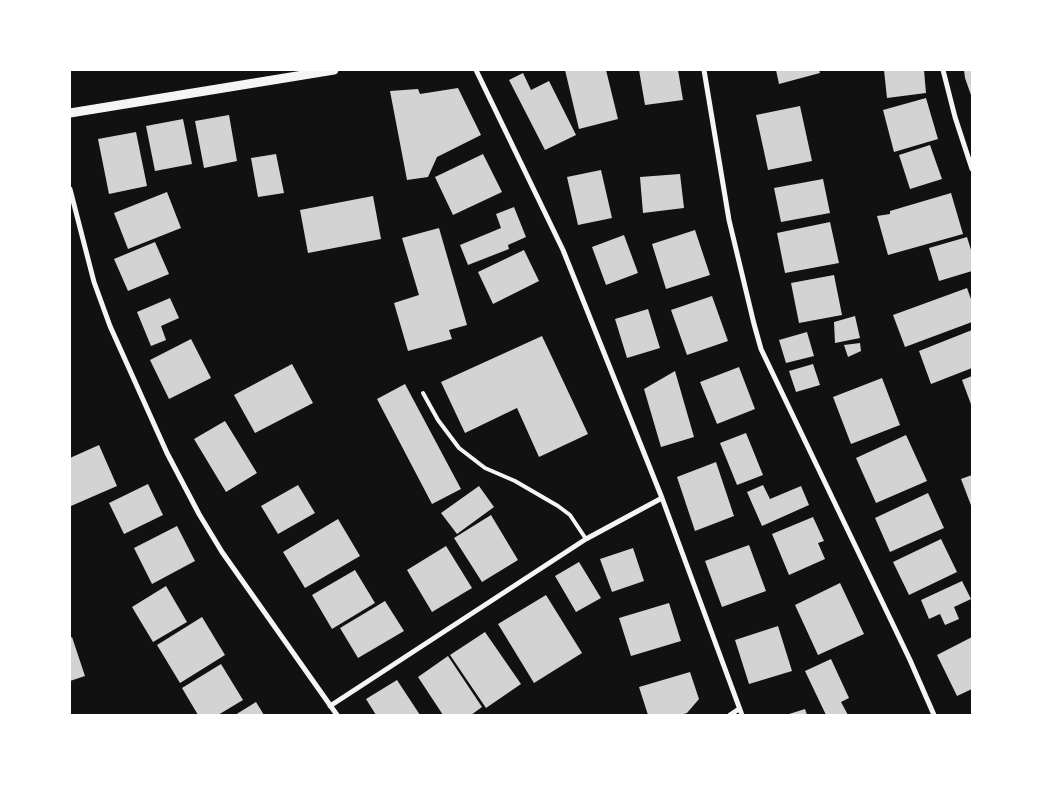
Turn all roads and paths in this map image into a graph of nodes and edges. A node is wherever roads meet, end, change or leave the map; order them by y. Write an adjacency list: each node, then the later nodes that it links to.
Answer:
1 (334, 70): 5 (street)
2 (476, 70): 10 (street)
3 (704, 70): 17 (street)
4 (943, 70): 7 (street)
5 (318, 71): 6 (street)
6 (70, 113)
7 (972, 169)
8 (70, 189): 12 (street)
9 (424, 393): 11 (lane)
10 (662, 498): 11 (street); 13 (street)
11 (586, 539): 12 (street)
12 (330, 706): 14 (street)
13 (739, 708): 15 (street); 16 (street)
14 (337, 715)
15 (730, 715)
16 (742, 715)
17 (934, 715)

